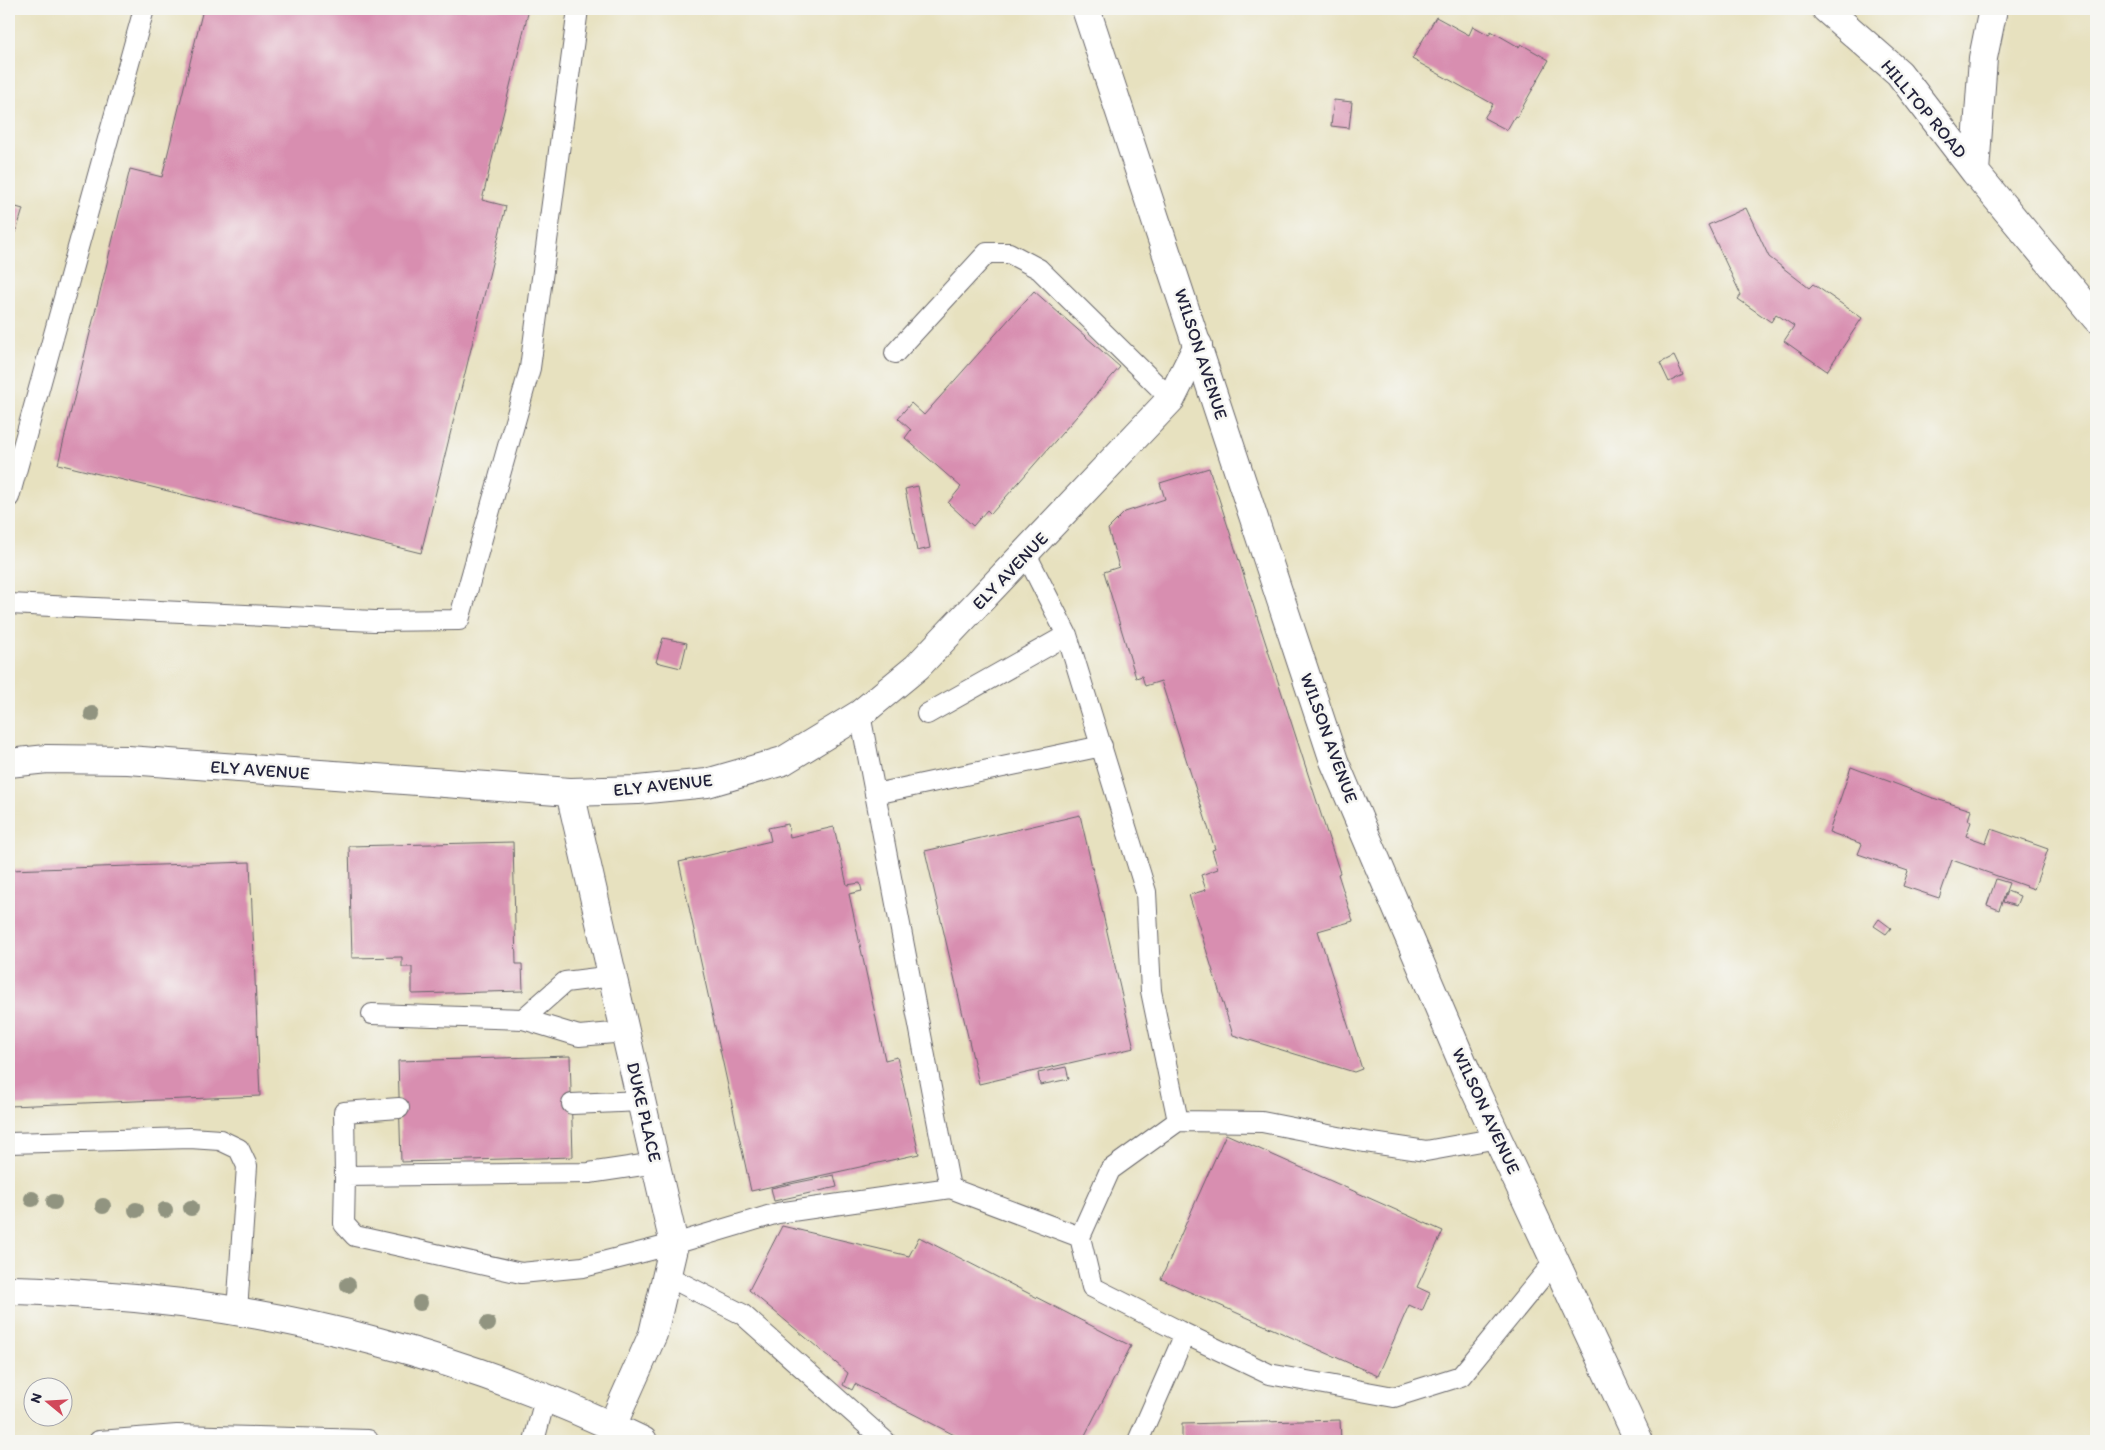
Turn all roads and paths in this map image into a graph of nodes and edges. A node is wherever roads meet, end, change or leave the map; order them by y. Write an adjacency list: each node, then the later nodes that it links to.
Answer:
1 (144, 9): 11 (lane)
2 (578, 9): 13 (lane)
3 (1086, 9): 8 (street, WILSON AVENUE)
4 (1826, 9): 6 (street, HILLTOP ROAD)
5 (1993, 9): 6 (street, HILLTOP ROAD)
6 (1976, 172): 7 (street, HILLTOP ROAD)
7 (2096, 318)
8 (1198, 345): 10 (street, ELY AVENUE); 29 (street, WILSON AVENUE)
9 (894, 353): 10 (lane)
10 (1171, 399): 12 (street, ELY AVENUE)
11 (9, 497)
12 (1026, 554): 14 (lane); 15 (street, ELY AVENUE)
13 (9, 604)
14 (1067, 635): 16 (lane); 17 (lane)
15 (860, 714): 19 (street, ELY AVENUE); 20 (lane)
16 (927, 714)
17 (1102, 746): 20 (lane); 28 (lane)
18 (9, 763): 19 (street, ELY AVENUE)
19 (570, 792): 21 (street, DUKE PLACE)
20 (875, 794): 33 (lane)
21 (613, 976): 23 (lane); 24 (street, DUKE PLACE)
22 (372, 1014): 23 (lane)
23 (523, 1019): 24 (lane)
24 (625, 1032): 25 (street, DUKE PLACE)
25 (642, 1101): 26 (lane); 31 (street, DUKE PLACE)
26 (572, 1104)
27 (399, 1108): 32 (lane)
28 (1178, 1121): 29 (lane); 34 (lane)
29 (1498, 1138): 36 (street, WILSON AVENUE)
30 (9, 1143): 39 (lane)
31 (656, 1163): 32 (lane); 35 (street, DUKE PLACE)
32 (345, 1176): 35 (lane)
33 (950, 1188): 34 (lane); 35 (lane)
34 (1080, 1237): 40 (lane)
35 (674, 1244): 37 (street, DUKE PLACE)
36 (1555, 1261): 40 (lane); 49 (street, WILSON AVENUE)
37 (667, 1276): 42 (street, DUKE PLACE); 47 (lane)
38 (9, 1290): 39 (street)
39 (237, 1311): 41 (street)
40 (1185, 1334): 48 (lane)
41 (545, 1399): 42 (street); 45 (lane)
42 (612, 1426): 46 (street)
43 (368, 1440): 44 (lane)
44 (99, 1441)
45 (534, 1441)
46 (643, 1441)
47 (885, 1441)
48 (1138, 1441)
49 (1639, 1441)

